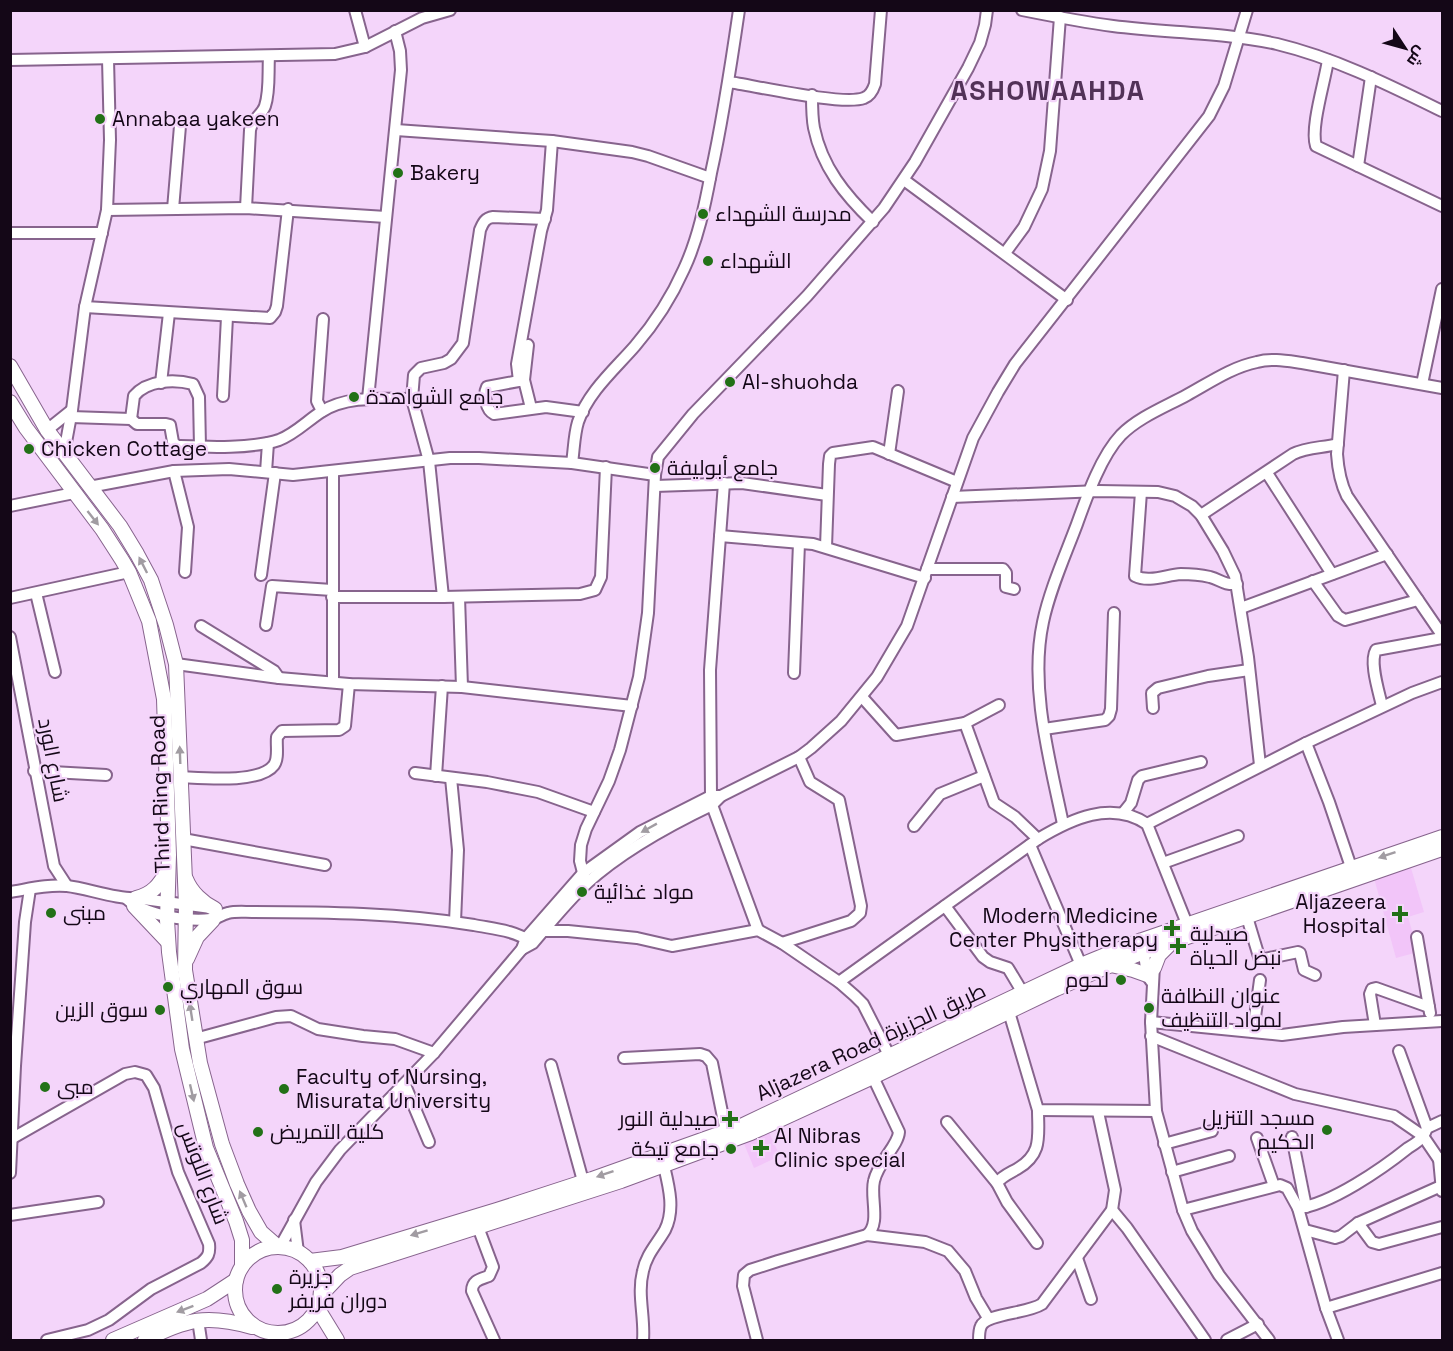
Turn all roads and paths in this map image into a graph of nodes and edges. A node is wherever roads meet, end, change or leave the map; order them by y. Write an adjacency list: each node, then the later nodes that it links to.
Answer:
1 (355, 10): 11 (street)
2 (450, 10): 9 (street)
3 (739, 10): 17 (street)
4 (881, 10): 18 (street)
5 (987, 10): 25 (street)
6 (1022, 10): 8 (street)
7 (1246, 10): 10 (street)
8 (1060, 17): 10 (street); 36 (street)
9 (395, 31): 11 (street); 21 (street)
10 (1240, 38): 15 (street); 38 (street)
11 (365, 47): 12 (street)
12 (269, 57): 13 (street); 27 (street)
13 (108, 59): 14 (street); 30 (street)
14 (10, 60)
15 (1328, 60): 16 (street); 23 (street)
16 (1371, 77): 19 (street); 23 (street)
17 (729, 82): 18 (street); 24 (street)
18 (812, 95): 33 (street)
19 (1443, 111)
20 (180, 126): 28 (street)
21 (396, 130): 22 (street); 31 (street)
22 (552, 141): 24 (street); 32 (street)
23 (1358, 166): 26 (street)
24 (710, 178): 57 (street)
25 (904, 180): 33 (street); 36 (street)
26 (1443, 206)
27 (246, 208): 28 (street); 29 (street)
28 (173, 209): 30 (street)
29 (288, 209): 31 (street); 41 (street)
30 (106, 210): 35 (street)
31 (386, 217): 52 (street)
32 (545, 219): 46 (street); 53 (street)
33 (873, 222): 73 (street)
34 (10, 233): 35 (street)
35 (102, 233): 39 (street)
36 (1005, 253): 38 (street)
37 (1443, 289): 48 (street)
38 (1067, 300): 74 (street)
39 (85, 307): 40 (street); 58 (street)
40 (169, 313): 41 (street); 47 (street)
41 (226, 317): 51 (street)
42 (323, 319): 56 (street)
43 (528, 345): 46 (street)
44 (10, 366): 60 (main road, Third Ring Road)
45 (1344, 370): 48 (street); 62 (street); 77 (street)
46 (522, 380): 55 (street); 55 (street)
47 (161, 383): 59 (street); 63 (street)
48 (1422, 384): 49 (street)
49 (1443, 388)
50 (898, 391): 65 (street)
51 (223, 396)
52 (368, 399): 53 (street); 56 (street)
53 (412, 399): 66 (street)
54 (10, 402): 79 (main road, Third Ring Road)
55 (531, 408): 57 (street)
56 (322, 411): 61 (street)
57 (583, 412): 67 (street)
58 (71, 414): 59 (street); 60 (street); 64 (street)
59 (131, 419): 63 (street)
60 (46, 430): 64 (main road, Third Ring Road)
61 (268, 443): 63 (street); 71 (street)
62 (1338, 444): 72 (street); 87 (street)
63 (200, 447)
64 (64, 453): 76 (main road, Third Ring Road)
65 (889, 454): 74 (street); 80 (street)
66 (429, 461): 67 (street); 70 (street); 98 (street)
67 (572, 463): 68 (street)
68 (606, 467): 73 (street); 99 (street)
69 (174, 471): 71 (street); 76 (street); 89 (street)
70 (333, 471): 71 (street); 97 (street)
71 (270, 472): 92 (street)
72 (1267, 473): 83 (street); 91 (street)
73 (655, 480): 75 (street); 120 (street)
74 (957, 482): 81 (street)
75 (724, 483): 80 (street); 84 (street)
76 (89, 486): 108 (main road, Third Ring Road, one-way to 76)
77 (1090, 491): 78 (street); 81 (street); 124 (street)
78 (1141, 492): 83 (street); 94 (street)
79 (74, 493): 82 (street); 88 (main road, Third Ring Road, one-way to 88)
80 (827, 495): 86 (street)
81 (952, 497): 90 (street)
82 (10, 506)
83 (1201, 515): 94 (street)
84 (720, 536): 85 (street); 136 (street)
85 (799, 543): 86 (street); 111 (street)
86 (825, 547): 90 (street)
87 (1387, 554): 91 (street); 101 (street)
88 (129, 572): 96 (street); 151 (main road, Third Ring Road)
89 (185, 572)
90 (926, 573): 95 (street); 118 (street)
91 (1332, 574): 93 (street)
92 (261, 575)
93 (1313, 581): 101 (street); 102 (street)
94 (1237, 584): 102 (street)
95 (1014, 589)
96 (36, 593): 100 (street); 110 (street)
97 (332, 594): 98 (street); 104 (street); 113 (street)
98 (443, 597): 99 (street)
99 (459, 597): 117 (street)
100 (10, 598)
101 (1418, 600): 106 (street)
102 (1241, 608): 109 (street)
103 (1114, 613): 124 (street)
104 (266, 625)
105 (201, 626): 112 (street)
106 (1443, 636): 121 (street)
107 (10, 637): 129 (street, شارع الورد)
108 (176, 664): 112 (street); 134 (main road, Third Ring Road, one-way to 108)
109 (1249, 670): 122 (street); 128 (street)
110 (55, 672)
111 (794, 673)
112 (279, 678): 113 (street)
113 (333, 682): 115 (street)
114 (1443, 682): 121 (street)
115 (349, 684): 116 (street); 134 (street)
116 (442, 686): 117 (street); 132 (street)
117 (462, 687): 120 (street)
118 (862, 697): 123 (street); 126 (street)
119 (999, 705): 123 (street)
120 (632, 706): 137 (street)
121 (1382, 706): 125 (street)
122 (1153, 708)
123 (965, 723): 133 (street)
124 (1044, 729): 139 (street)
125 (1306, 742): 128 (street); 150 (street)
126 (799, 757): 136 (street); 174 (street)
127 (1200, 762): 138 (street)
128 (1260, 765): 140 (street)
129 (34, 771): 131 (street); 149 (street, شارع الورد)
130 (415, 773): 132 (street)
131 (106, 775)
132 (436, 776): 135 (street)
133 (984, 776): 141 (street); 145 (street)
134 (180, 777): 144 (main road, Third Ring Road)
135 (451, 778): 137 (street); 166 (street)
136 (714, 799): 153 (street, one-way to 153); 154 (street); 168 (street)
137 (594, 812): 153 (street)
138 (1123, 813): 139 (street); 140 (street)
139 (1063, 824): 145 (street)
140 (1147, 824): 147 (street)
141 (914, 826)
142 (1238, 836): 147 (street)
143 (1443, 837): 150 (main road, Aljazera Road طريق الجزيزة, one-way to 150)
144 (183, 839): 148 (street); 152 (main road, Third Ring Road)
145 (1034, 842): 160 (street); 177 (street)
146 (1443, 849): 165 (main road, Aljazera Road طريق الجزيزة)
147 (1163, 862): 167 (street)
148 (325, 865)
149 (54, 866): 155 (street); 156 (street, شارع الورد)
150 (1351, 867): 167 (main road, Aljazera Road طريق الجزيزة)
151 (169, 868): 159 (main road); 161 (main road, Third Ring Road)
152 (184, 871): 162 (main road, Third Ring Road); 164 (main road)
153 (583, 873): 154 (street); 173 (street)
154 (586, 884): 163 (street)
155 (47, 886): 156 (street); 157 (street)
156 (67, 886): 159 (street)
157 (30, 889): 158 (street); 210 (street)
158 (10, 892)
159 (132, 901): 161 (street); 172 (main road)
160 (945, 906): 183 (street); 184 (street)
161 (168, 909): 162 (street); 172 (main road, Third Ring Road)
162 (185, 911): 164 (street); 179 (main road, Third Ring Road)
163 (561, 912): 169 (street); 170 (street)
164 (218, 914): 166 (street); 179 (main road)
165 (1246, 917): 175 (main road, Aljazera Road طريق الجزيزة); 181 (street)
166 (455, 922): 173 (street)
167 (1187, 924): 176 (main road, Aljazera Road طريق الجزيزة)
168 (758, 930): 170 (street); 174 (street)
169 (543, 931): 170 (street); 173 (street)
170 (568, 931)
171 (1417, 937): 185 (street)
172 (168, 942): 238 (main road, Third Ring Road, one-way to 238)
173 (527, 943): 194 (street)
174 (782, 943): 183 (street)
175 (1173, 943): 176 (main road, Aljazera Road طريق الجزيزة); 180 (main road)
176 (1147, 945): 177 (main road, Aljazera Road طريق الجزيزة); 178 (main road, Aljazera Road طريق الجزيزة); 180 (street)
177 (1082, 965): 184 (main road, Aljazera Road طريق الجزيزة)
178 (1111, 965): 180 (main road); 186 (main road, Aljazera Road طريق الجزيزة)
179 (185, 970): 192 (main road, Third Ring Road, one-way to 179)
180 (1151, 974): 188 (street)
181 (1315, 975)
182 (1260, 980): 190 (street)
183 (839, 982): 195 (street)
184 (1023, 993): 195 (main road, Aljazera Road طريق الجزيزة)
185 (1429, 1007): 187 (street); 189 (street)
186 (1009, 1012): 198 (main road, Aljazera Road طريق الجزيزة); 200 (street)
187 (1437, 1021): 189 (street)
188 (1151, 1022): 190 (street); 191 (street)
189 (1376, 1025): 190 (street)
190 (1253, 1032)
191 (1151, 1036): 201 (street); 207 (street)
192 (195, 1039): 194 (street); 234 (main road, Third Ring Road, one-way to 192)
193 (1399, 1051): 207 (street)
194 (434, 1053): 199 (street)
195 (890, 1057): 206 (main road, Aljazera Road طريق الجزيزة)
196 (624, 1058): 206 (street)
197 (551, 1065): 218 (street)
198 (873, 1077): 215 (main road, Aljazera Road طريق الجزيزة); 232 (street)
199 (405, 1085): 211 (street); 227 (street)
200 (1038, 1110): 202 (street); 219 (street)
201 (1156, 1111): 202 (street); 212 (street)
202 (1098, 1112): 224 (street)
203 (1443, 1121): 207 (street)
204 (947, 1122): 219 (street)
205 (1212, 1131): 212 (street)
206 (726, 1132): 218 (main road, Aljazera Road طريق الجزيزة, one-way to 218)
207 (1425, 1132): 214 (street); 223 (street)
208 (1292, 1137): 223 (street)
209 (1257, 1138): 220 (street)
210 (11, 1139): 217 (street); 245 (street, شارع اللوتس)
211 (429, 1142)
212 (1164, 1144): 216 (street)
213 (1229, 1156): 216 (street)
214 (1442, 1160): 221 (street)
215 (664, 1166): 229 (main road, Aljazera Road طريق الجزيزة); 257 (street)
216 (1172, 1172): 225 (street)
217 (10, 1173)
218 (583, 1181): 237 (main road, Aljazera Road طريق الجزيزة, one-way to 237)
219 (997, 1183): 233 (street)
220 (1274, 1186): 223 (street); 225 (street)
221 (1442, 1189): 228 (street)
222 (98, 1202): 226 (street)
223 (1302, 1208): 231 (street)
224 (1112, 1210): 236 (street); 260 (street)
225 (1183, 1210): 247 (street)
226 (10, 1215)
227 (294, 1220): 234 (street); 235 (street)
228 (1358, 1223): 230 (street); 231 (street)
229 (478, 1227): 242 (main road, Aljazera Road طريق الجزيزة); 256 (street)
230 (1443, 1227)
231 (1305, 1230): 243 (street)
232 (867, 1235): 244 (street); 258 (street)
233 (1037, 1243)
234 (278, 1246): 235 (main road); 238 (main road)
235 (298, 1252): 237 (main road)
236 (1077, 1258): 241 (street); 244 (street)
237 (310, 1261): 242 (main road)
238 (242, 1266): 240 (main road)
239 (1443, 1273): 243 (street)
240 (236, 1280): 248 (main road); 250 (main road, one-way to 250)
241 (1091, 1299)
242 (319, 1302): 249 (main road); 255 (main road)
243 (1326, 1308): 263 (street)
244 (988, 1318): 259 (street)
245 (109, 1320): 250 (street); 251 (street, شارع اللوتس)
246 (198, 1320): 248 (main road); 252 (main road); 253 (street)
247 (1258, 1324): 261 (street); 262 (street)
248 (256, 1328): 249 (main road)
249 (271, 1334): 254 (main road)
250 (116, 1339)
251 (47, 1341)
252 (145, 1341)
253 (201, 1341)
254 (289, 1341)
255 (337, 1341)
256 (494, 1341)
257 (643, 1341)
258 (757, 1341)
259 (979, 1341)
260 (1205, 1341)
261 (1227, 1341)
262 (1269, 1341)
263 (1338, 1341)

